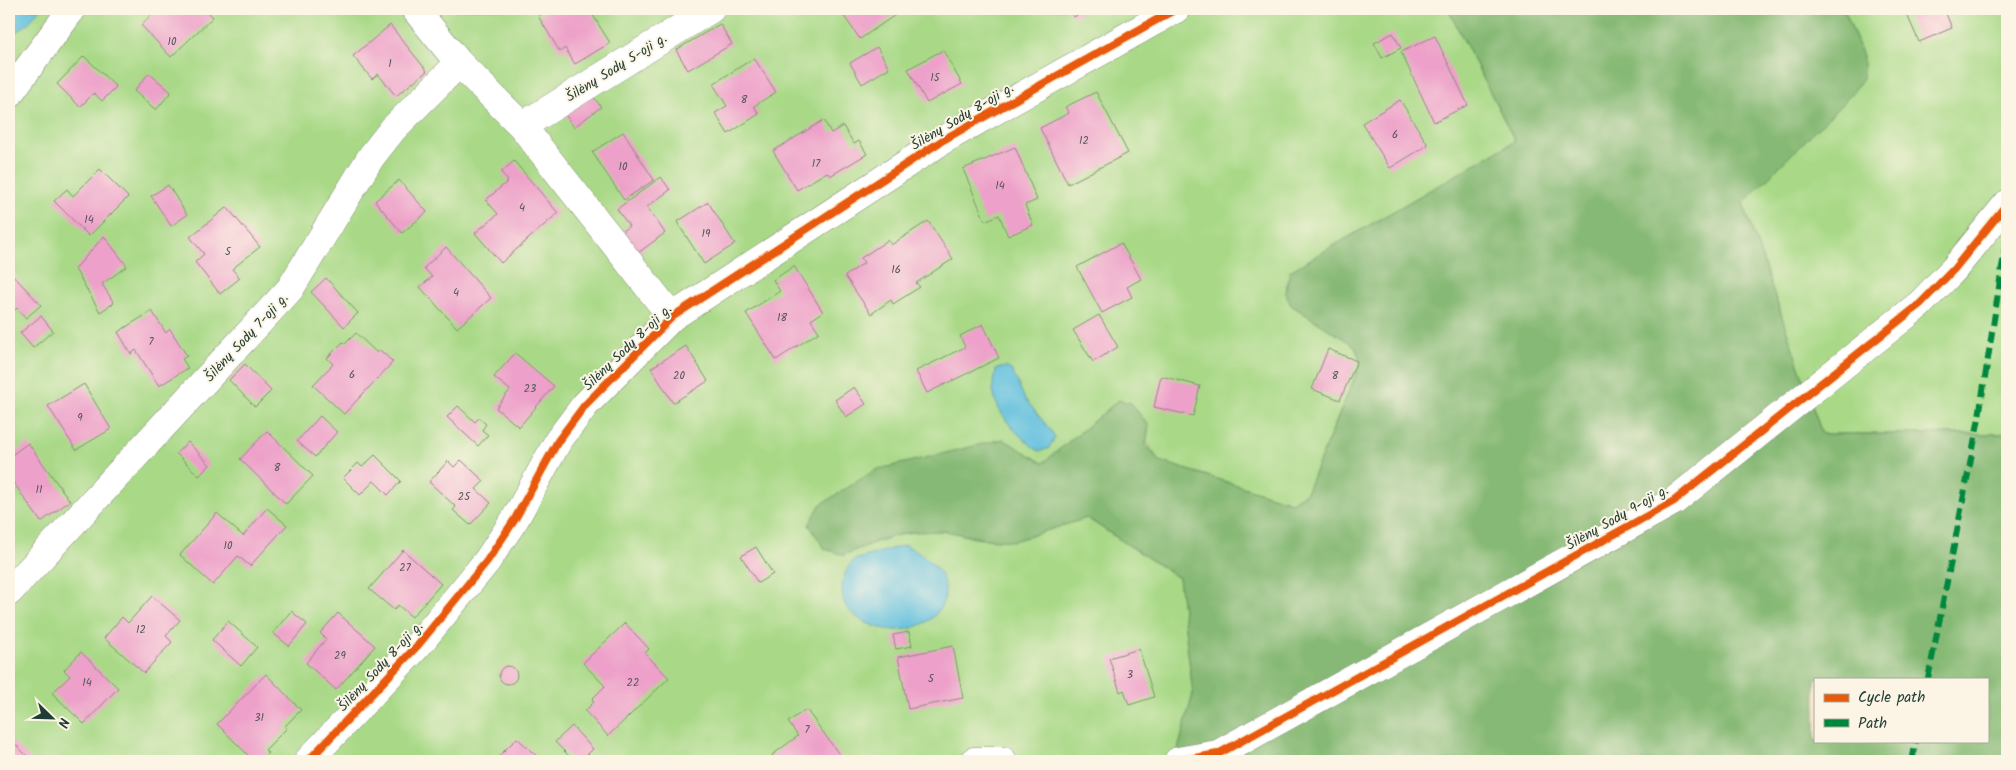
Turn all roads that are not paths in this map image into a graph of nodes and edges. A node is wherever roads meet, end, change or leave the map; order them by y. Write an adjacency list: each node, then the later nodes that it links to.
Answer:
1 (72, 9): 6 (street)
2 (415, 9): 5 (street)
3 (711, 9): 7 (street, Šilėnų Sodų 5-oji g.)
4 (1176, 9): 9 (street, Šilėnų Sodų 8-oji g.)
5 (459, 63): 7 (street); 10 (street, Šilėnų Sodų 7-oji g.)
6 (12, 84)
7 (522, 126): 9 (street)
8 (2007, 204): 14 (street, Šilėnų Sodų 9-oji g.)
9 (672, 317): 11 (street, Šilėnų Sodų 8-oji g.)
10 (9, 592)
11 (308, 761)
12 (974, 761): 13 (street)
13 (1003, 761)
14 (1178, 761)

